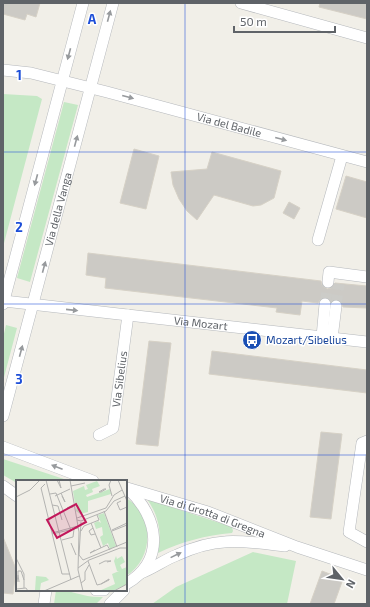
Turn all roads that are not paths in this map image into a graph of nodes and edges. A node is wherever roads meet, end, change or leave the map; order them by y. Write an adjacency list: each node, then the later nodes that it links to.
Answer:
1 (83, 3): 6 (street, one-way to 6)
2 (113, 3): 7 (street, Via della Vanga, one-way to 2)
3 (241, 3): 4 (street)
4 (367, 38)
5 (3, 70): 6 (street, Via del Badile)
6 (62, 80): 7 (street, Via del Badile); 13 (street, one-way to 13)
7 (90, 88): 8 (street, Via del Badile, one-way to 8); 14 (street, Via della Vanga, one-way to 7)
8 (342, 156): 9 (street, Via del Badile); 10 (street)
9 (367, 162)
10 (318, 240)
11 (367, 277): 12 (street)
12 (334, 278)
13 (3, 303): 14 (street, Via Mozart)
14 (34, 305): 16 (street, Via Mozart, one-way to 16); 19 (street, Via della Vanga, one-way to 14)
15 (330, 305): 17 (street)
16 (128, 316): 17 (street, Via Mozart); 20 (street, Via Sibelius)
17 (327, 337): 18 (street, Via Mozart)
18 (367, 342)
19 (3, 416)
20 (99, 435)
21 (367, 441): 28 (street)
22 (3, 447): 23 (street, one-way to 22)
23 (90, 480)
24 (3, 486): 27 (street)
25 (127, 488): 29 (street, Via di Grotta di Gregna)
26 (127, 489): 31 (street)
27 (16, 495)
28 (367, 542)
29 (296, 547): 30 (street, Via di Grotta di Gregna); 31 (street, Via di Grotta di Gregna, one-way to 29)
30 (367, 570)
31 (134, 579): 32 (street)
32 (127, 587)
33 (46, 591): 35 (street)
34 (123, 591): 36 (street)
35 (44, 604)
36 (110, 604)

